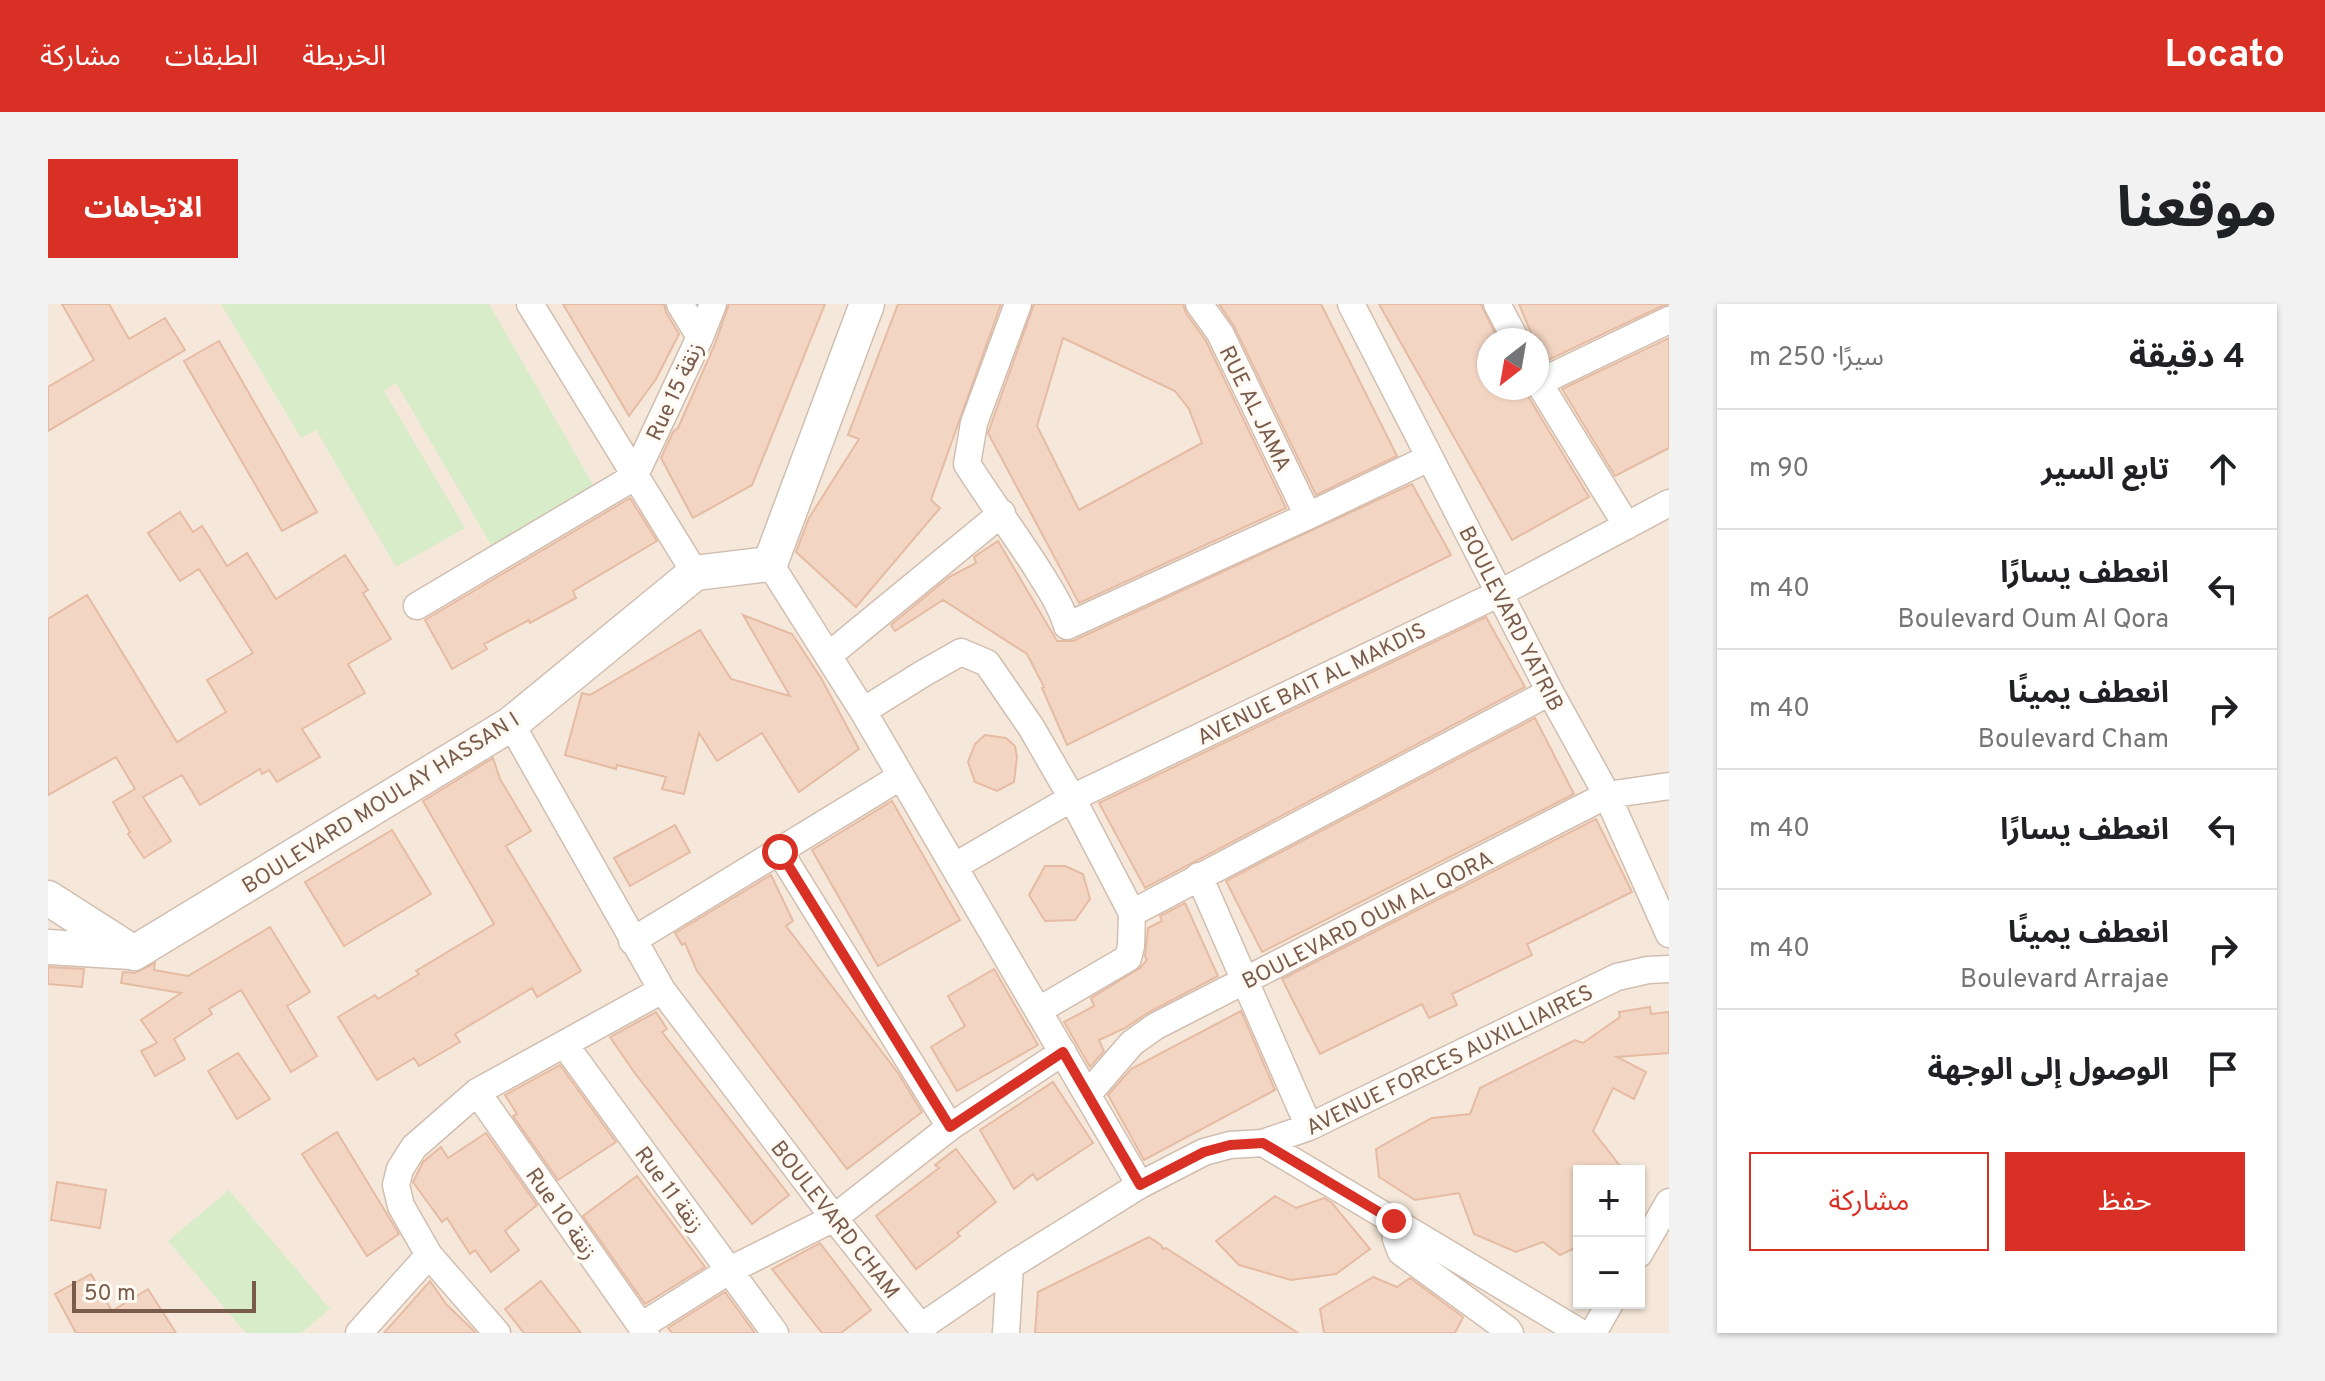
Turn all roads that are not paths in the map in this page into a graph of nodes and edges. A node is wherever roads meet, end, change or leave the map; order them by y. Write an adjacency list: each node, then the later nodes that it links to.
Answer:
1 (530, 304): 15 (street)
2 (680, 304): 11 (street)
3 (713, 304): 11 (street, Rue 15 زنقة)
4 (867, 304): 20 (street)
5 (1018, 304): 17 (street)
6 (1199, 304): 18 (street, RUE AL JAMA)
7 (1351, 304): 14 (street, BOULEVARD YATRIB)
8 (1497, 304): 10 (street)
9 (1669, 320): 12 (street)
10 (1510, 328)
11 (700, 337): 15 (street, Rue 15 زنقة)
12 (1549, 376)
13 (1549, 399): 19 (street)
14 (1429, 458): 18 (street); 22 (street, BOULEVARD YATRIB)
15 (634, 477): 21 (street); 23 (street)
16 (1669, 503): 19 (street, AVENUE BAIT AL MAKDIS)
17 (1002, 513): 18 (street); 24 (street)
18 (1308, 516)
19 (1627, 526): 22 (street, AVENUE BAIT AL MAKDIS)
20 (770, 564): 21 (street); 24 (street)
21 (695, 573): 27 (street, BOULEVARD MOULAY HASSAN I)
22 (1500, 593): 25 (street, BOULEVARD YATRIB); 31 (street, AVENUE BAIT AL MAKDIS)
23 (417, 606)
24 (828, 656): 26 (street)
25 (1550, 692): 30 (street, BOULEVARD YATRIB); 34 (street)
26 (863, 711): 28 (street); 31 (street)
27 (511, 724): 38 (street, BOULEVARD CHAM); 40 (street, BOULEVARD MOULAY HASSAN I)
28 (900, 777): 32 (street); 33 (street)
29 (1669, 786): 30 (street, BOULEVARD OUM AL QORA)
30 (1607, 795): 37 (street, BOULEVARD YATRIB); 42 (street, BOULEVARD OUM AL QORA)
31 (1072, 798): 33 (street, AVENUE BAIT AL MAKDIS); 36 (street)
32 (780, 852): 38 (street); 49 (street)
33 (955, 866): 44 (street)
34 (1199, 876): 36 (street); 42 (street)
35 (48, 898): 40 (street)
36 (1132, 913): 44 (street)
37 (1669, 934)
38 (632, 941): 43 (street, BOULEVARD CHAM)
39 (48, 947): 40 (street)
40 (134, 953)
41 (1669, 969): 50 (street, AVENUE FORCES AUXILLIAIRES)
42 (1246, 981): 48 (street, BOULEVARD OUM AL QORA); 50 (street)
43 (662, 990): 45 (street); 54 (street, BOULEVARD CHAM)
44 (1039, 1010): 46 (street)
45 (565, 1045): 47 (street); 59 (street, Rue 11 زنقة)
46 (1063, 1052): 48 (street); 49 (street)
47 (477, 1092): 57 (street); 61 (street, Rue 10 زنقة)
48 (1088, 1094): 52 (street)
49 (950, 1127): 54 (street)
50 (1309, 1127): 51 (street, AVENUE FORCES AUXILLIAIRES)
51 (1263, 1143): 52 (street, AVENUE FORCES AUXILLIAIRES); 55 (street)
52 (1140, 1185): 58 (street, BOULEVARD CHAM)
53 (1669, 1202): 56 (street)
54 (834, 1218): 59 (street); 62 (street, BOULEVARD CHAM)
55 (1394, 1221): 67 (street); 68 (street)
56 (1645, 1244)
57 (429, 1255): 63 (street); 64 (street)
58 (1010, 1266): 62 (street, BOULEVARD CHAM); 66 (street)
59 (730, 1270): 61 (street); 65 (street, Rue 11 زنقة)
60 (1607, 1309): 69 (street)
61 (644, 1329)
62 (919, 1331)
63 (359, 1333)
64 (497, 1333)
65 (775, 1333)
66 (1006, 1333)
67 (1510, 1333)
68 (1581, 1333)
69 (1593, 1333)

